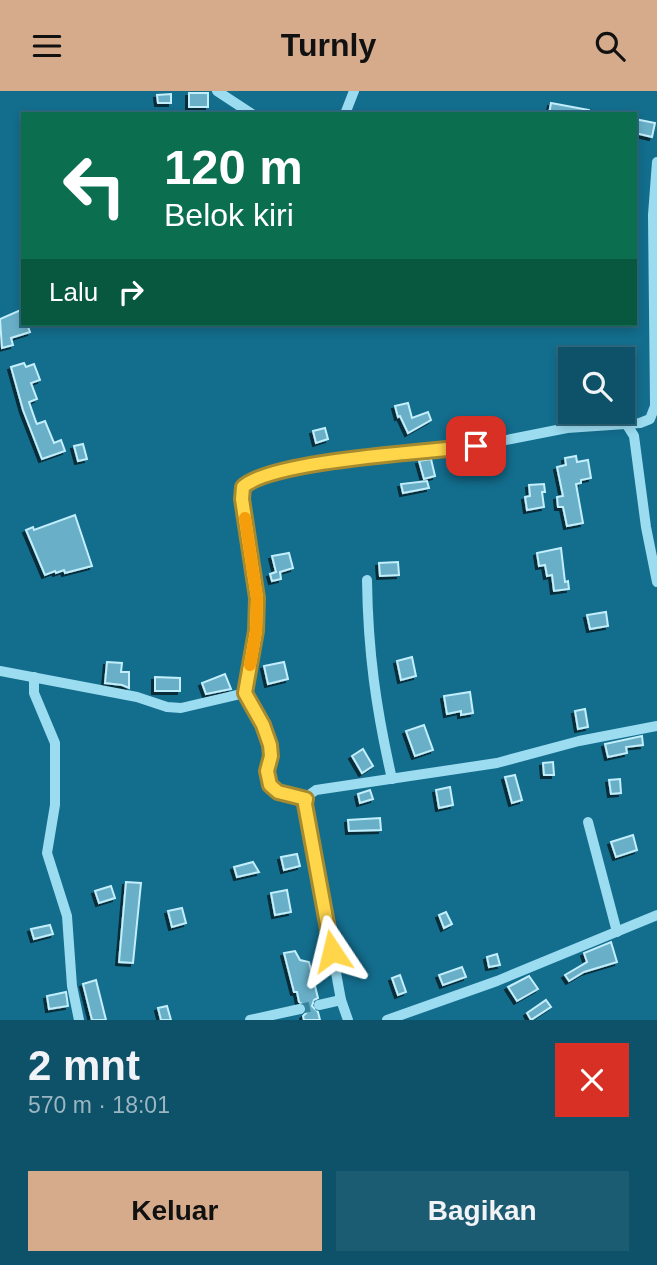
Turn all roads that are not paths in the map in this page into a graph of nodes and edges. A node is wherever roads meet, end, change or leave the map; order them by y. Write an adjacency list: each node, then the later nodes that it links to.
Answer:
1 (217, 91): 3 (street)
2 (354, 91): 4 (street)
3 (249, 112)
4 (346, 112)
5 (657, 162): 6 (street)
6 (627, 425): 8 (street); 11 (street)
7 (367, 580): 13 (street)
8 (657, 582)
9 (0, 671): 10 (street)
10 (34, 677): 11 (street); 21 (street)
11 (245, 693): 14 (street)
12 (657, 726): 13 (street)
13 (393, 779): 14 (street)
14 (306, 799): 18 (street)
15 (588, 822): 17 (street)
16 (657, 915): 17 (street)
17 (617, 932): 24 (street)
18 (341, 1000): 19 (street); 23 (street)
19 (319, 1005)
20 (300, 1009): 22 (street)
21 (79, 1020)
22 (250, 1020)
23 (348, 1020)
24 (387, 1020)

